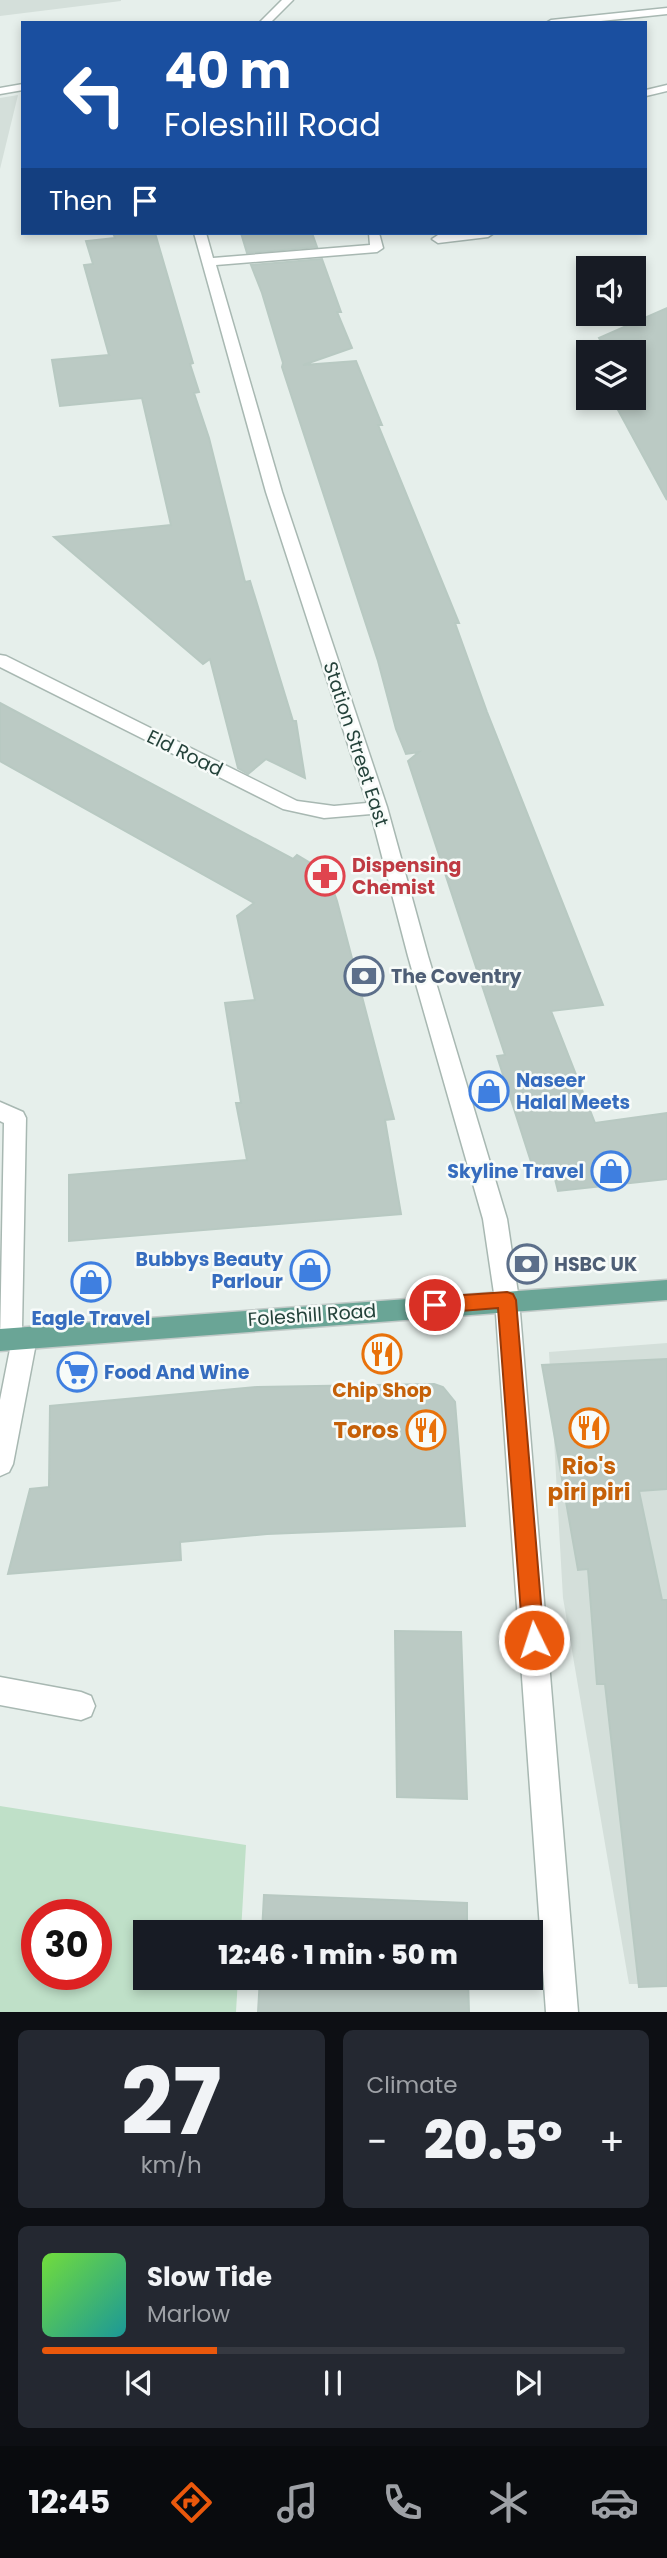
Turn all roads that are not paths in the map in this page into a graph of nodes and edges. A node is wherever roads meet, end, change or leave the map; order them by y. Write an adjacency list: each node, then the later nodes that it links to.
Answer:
1 (288, 0): 3 (street)
2 (667, 11): 4 (street)
3 (266, 21)
4 (570, 21)
5 (21, 88): 7 (street)
6 (667, 88): 8 (street)
7 (2, 93)
8 (647, 93)
9 (201, 235): 13 (street, Station Street East)
10 (374, 235): 13 (street)
11 (483, 235): 12 (street)
12 (438, 239)
13 (209, 262): 15 (street, Station Street East)
14 (0, 660): 15 (street, Eld Road)
15 (378, 807): 18 (street, Station Street East)
16 (0, 1111): 19 (street)
17 (667, 1290): 18 (main road, Foleshill Road)
18 (507, 1300): 19 (main road, Foleshill Road); 23 (street, Station Street East)
19 (11, 1339): 20 (street)
20 (0, 1464)
21 (0, 1691): 22 (street)
22 (81, 1706)
23 (562, 2012)

